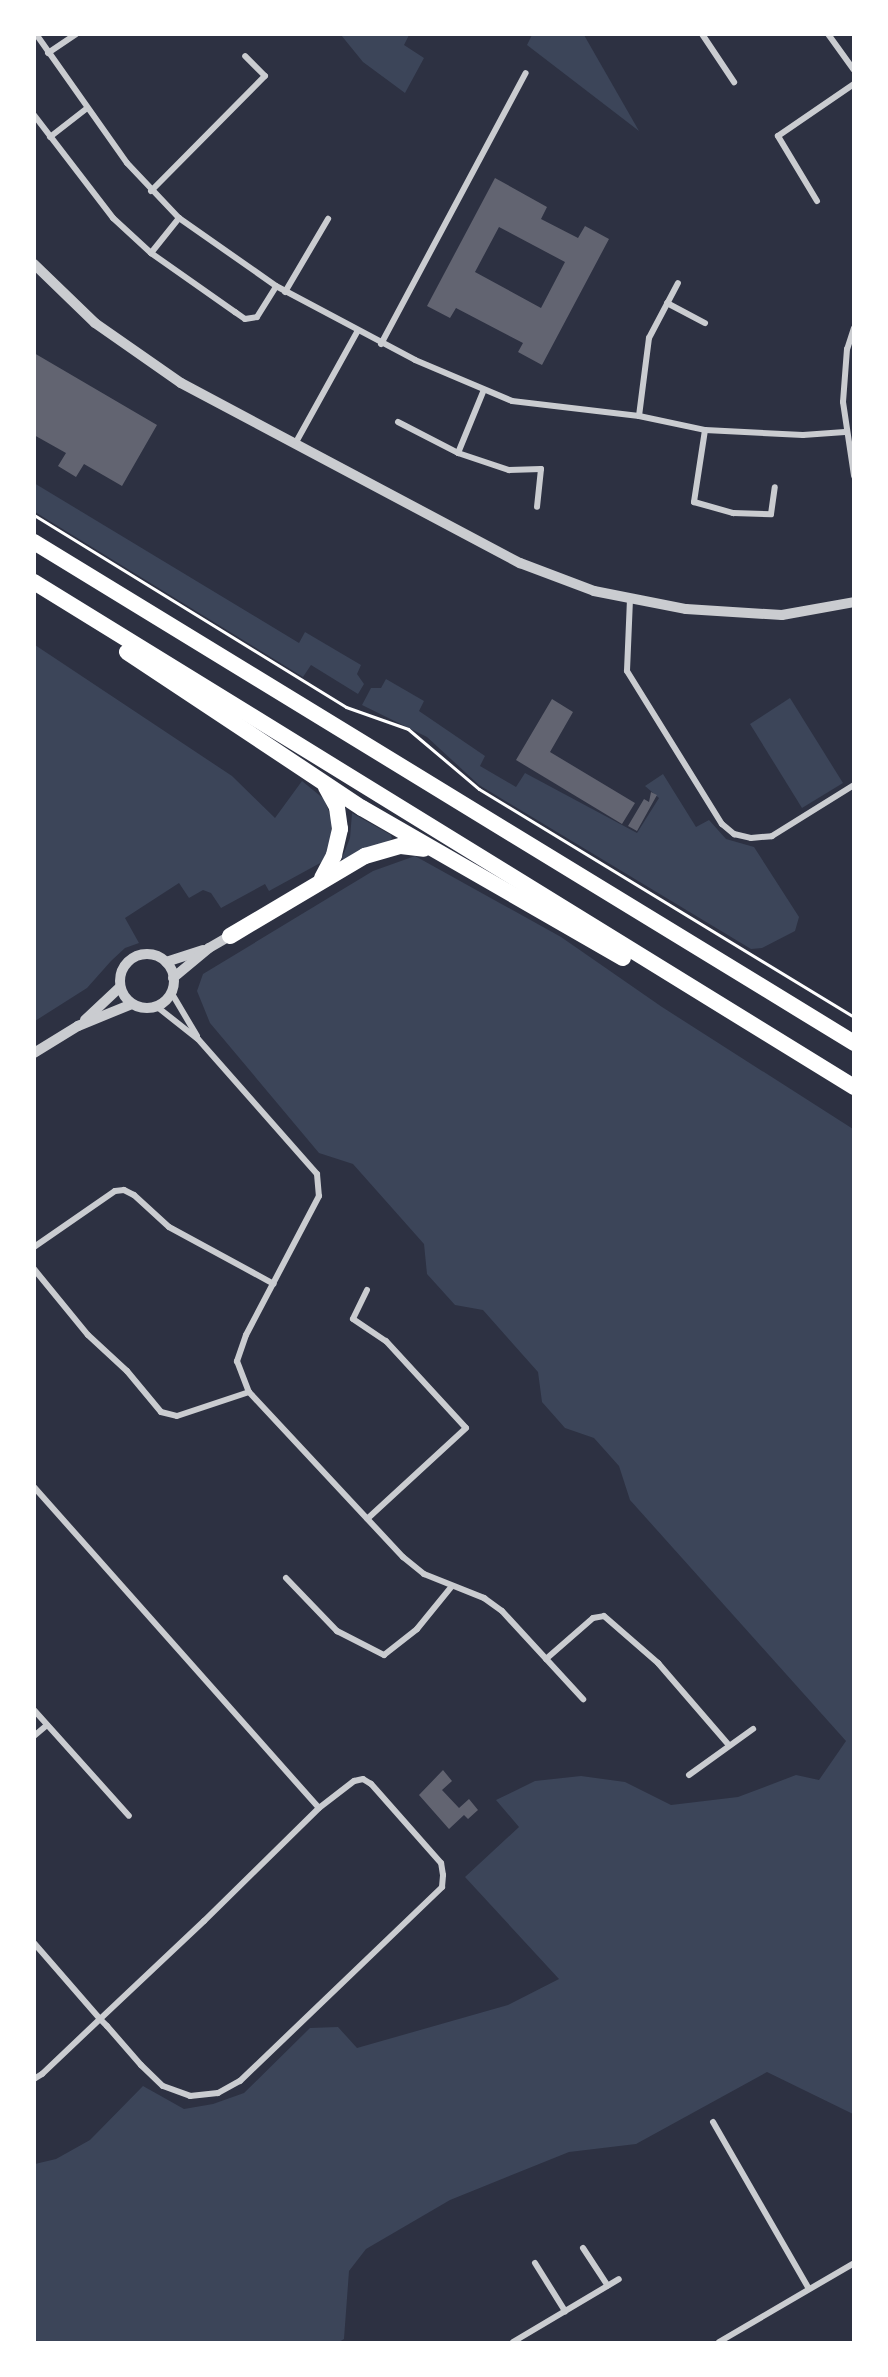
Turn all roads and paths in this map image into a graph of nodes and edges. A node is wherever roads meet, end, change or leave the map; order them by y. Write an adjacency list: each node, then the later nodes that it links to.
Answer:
1 (36, 34): 5 (street)
2 (75, 34): 5 (street)
3 (702, 34): 9 (street)
4 (828, 34): 7 (street)
5 (48, 53): 11 (street)
6 (245, 56): 14 (street)
7 (854, 70)
8 (526, 73): 27 (street)
9 (734, 82)
10 (854, 84): 15 (street)
11 (86, 109): 13 (street); 14 (street)
12 (34, 115): 13 (street)
13 (50, 137): 18 (street)
14 (151, 191): 16 (street)
15 (818, 201)
16 (178, 218): 18 (street); 21 (street)
17 (328, 219): 22 (street)
18 (151, 253): 21 (street)
19 (34, 264): 33 (street)
20 (678, 283): 23 (street)
21 (276, 286): 22 (street)
22 (285, 291): 26 (street)
23 (667, 303): 24 (street); 29 (street)
24 (705, 323)
25 (854, 328): 32 (street)
26 (357, 332): 27 (street); 33 (street)
27 (381, 344): 28 (street)
28 (483, 392): 29 (street); 34 (street)
29 (639, 416): 31 (street)
30 (398, 422): 34 (street)
31 (705, 430): 32 (street); 36 (street)
32 (845, 432): 35 (street)
33 (294, 444): 42 (street)
34 (458, 453): 37 (street)
35 (853, 475)
36 (775, 487)
37 (537, 507)
38 (34, 515): 56 (path)
39 (34, 542): 59 (highway)
40 (34, 582): 61 (highway)
41 (34, 589): 44 (highway)
42 (630, 599): 43 (street); 45 (street)
43 (854, 602)
44 (325, 785): 46 (highway); 47 (highway)
45 (854, 785)
46 (432, 851): 47 (highway); 61 (highway)
47 (322, 878): 48 (highway)
48 (230, 936): 49 (street)
49 (209, 948): 50 (street); 51 (street)
50 (166, 962): 51 (street); 52 (street)
51 (174, 978): 53 (street)
52 (120, 987): 54 (street); 57 (street)
53 (171, 992): 55 (street); 58 (street)
54 (132, 1004): 55 (street); 57 (street)
55 (156, 1006): 58 (street)
56 (854, 1017)
57 (78, 1026): 60 (street)
58 (198, 1039): 64 (street)
59 (854, 1043)
60 (34, 1053)
61 (854, 1088)
62 (34, 1247): 64 (street)
63 (34, 1269): 66 (street)
64 (274, 1284): 66 (street)
65 (367, 1290): 68 (street)
66 (249, 1392): 68 (street)
67 (34, 1487): 79 (street)
68 (367, 1519): 70 (street)
69 (286, 1578): 70 (street)
70 (452, 1586): 71 (street)
71 (546, 1659): 72 (street); 77 (street)
72 (584, 1699)
73 (34, 1710): 74 (street)
74 (47, 1725): 76 (street); 80 (street)
75 (753, 1729): 77 (street)
76 (34, 1736)
77 (728, 1744): 78 (street)
78 (689, 1775)
79 (320, 1808): 82 (street); 82 (street)
80 (129, 1816)
81 (34, 1943): 82 (street)
82 (100, 2019): 83 (street)
83 (34, 2079)
84 (713, 2122): 90 (street)
85 (584, 2248): 89 (street)
86 (535, 2263): 91 (street)
87 (854, 2263): 90 (street)
88 (619, 2279): 89 (street)
89 (608, 2286): 91 (street)
90 (808, 2287): 93 (street)
91 (565, 2311): 92 (street)
92 (513, 2343)
93 (719, 2343)

